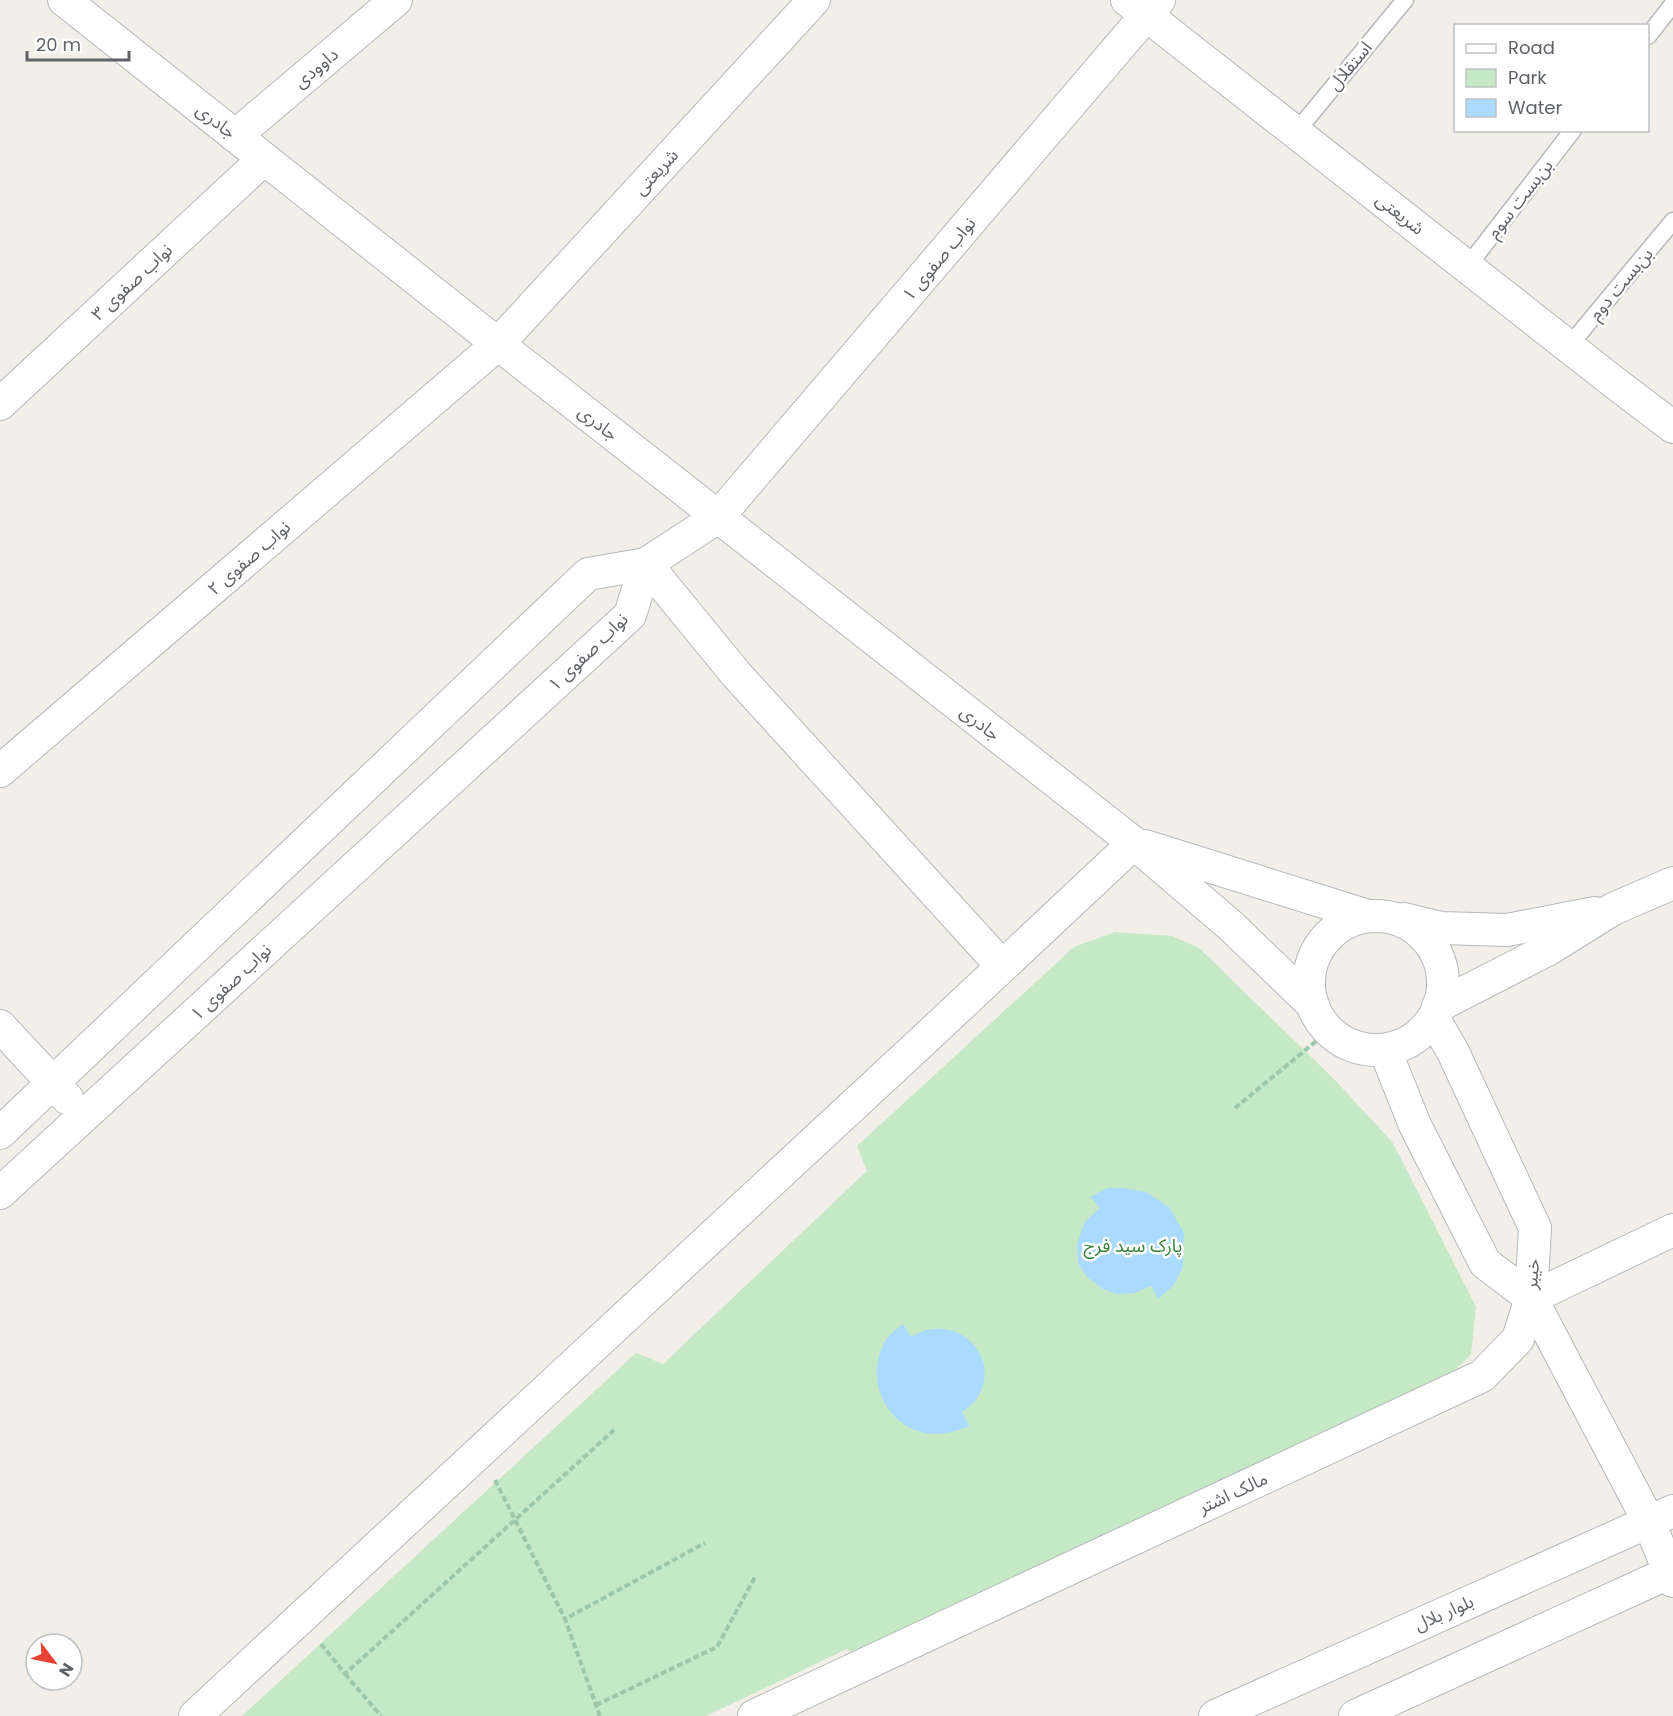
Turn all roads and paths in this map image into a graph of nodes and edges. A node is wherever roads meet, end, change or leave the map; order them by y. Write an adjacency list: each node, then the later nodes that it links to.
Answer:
1 (64, 0): 10 (street, جادری)
2 (396, 0): 10 (street, داوودی)
3 (814, 0): 14 (street, شریعتی)
4 (1405, 0): 8 (lane, استقلال)
5 (1673, 4): 7 (lane)
6 (1144, 5): 8 (street, شریعتی); 18 (street, نواب صفوی ۱)
7 (1649, 34)
8 (1296, 132): 13 (street, شریعتی)
9 (1572, 132): 13 (lane, بن‌بست‌ سوم)
10 (236, 136): 11 (street, جادری)
11 (264, 159): 14 (street, جادری); 16 (street, نواب صفوی ۳)
12 (1673, 221): 15 (lane, بن‌بست‌ دوم)
13 (1467, 267): 15 (street, شریعتی)
14 (498, 344): 18 (street, جادری); 20 (street, نواب صفوی ۲)
15 (1569, 346): 17 (street, شریعتی)
16 (0, 404)
17 (1673, 427)
18 (718, 517): 19 (street, نواب صفوی ۱); 21 (street, جادری)
19 (646, 564): 26 (street); 32 (street); 34 (street, نواب صفوی ۱)
20 (0, 771)
21 (1134, 843): 24 (street); 26 (street); 27 (street, جادری)
22 (1673, 883): 23 (street)
23 (1613, 909): 25 (street); 28 (street)
24 (1368, 916): 25 (street); 27 (street)
25 (1398, 918): 28 (street)
26 (1002, 966): 40 (street)
27 (1313, 1005): 30 (street)
28 (1436, 1012): 31 (street); 38 (street, خیبر)
29 (0, 1026): 32 (street)
30 (1327, 1032): 31 (street); 33 (path)
31 (1385, 1050): 38 (street, خیبر)
32 (53, 1083): 34 (street); 35 (street)
33 (1235, 1108)
34 (84, 1116): 36 (street, نواب صفوی ۱)
35 (0, 1133)
36 (0, 1193)
37 (1673, 1230): 38 (street)
38 (1531, 1298): 41 (street); 53 (street, مالک اشتر)
39 (614, 1430): 42 (path)
40 (480, 1452): 42 (path); 46 (street)
41 (1661, 1516): 45 (street); 54 (street, بلوار بلال)
42 (515, 1520): 47 (path); 48 (path)
43 (705, 1543): 47 (path)
44 (756, 1575): 49 (path)
45 (1672, 1575): 55 (street)
46 (300, 1619): 48 (path); 51 (street)
47 (564, 1619): 49 (path)
48 (345, 1674): 50 (path)
49 (596, 1705): 52 (path)
50 (378, 1715)
51 (195, 1716)
52 (600, 1716)
53 (754, 1716)
54 (1215, 1716)
55 (1355, 1716)

